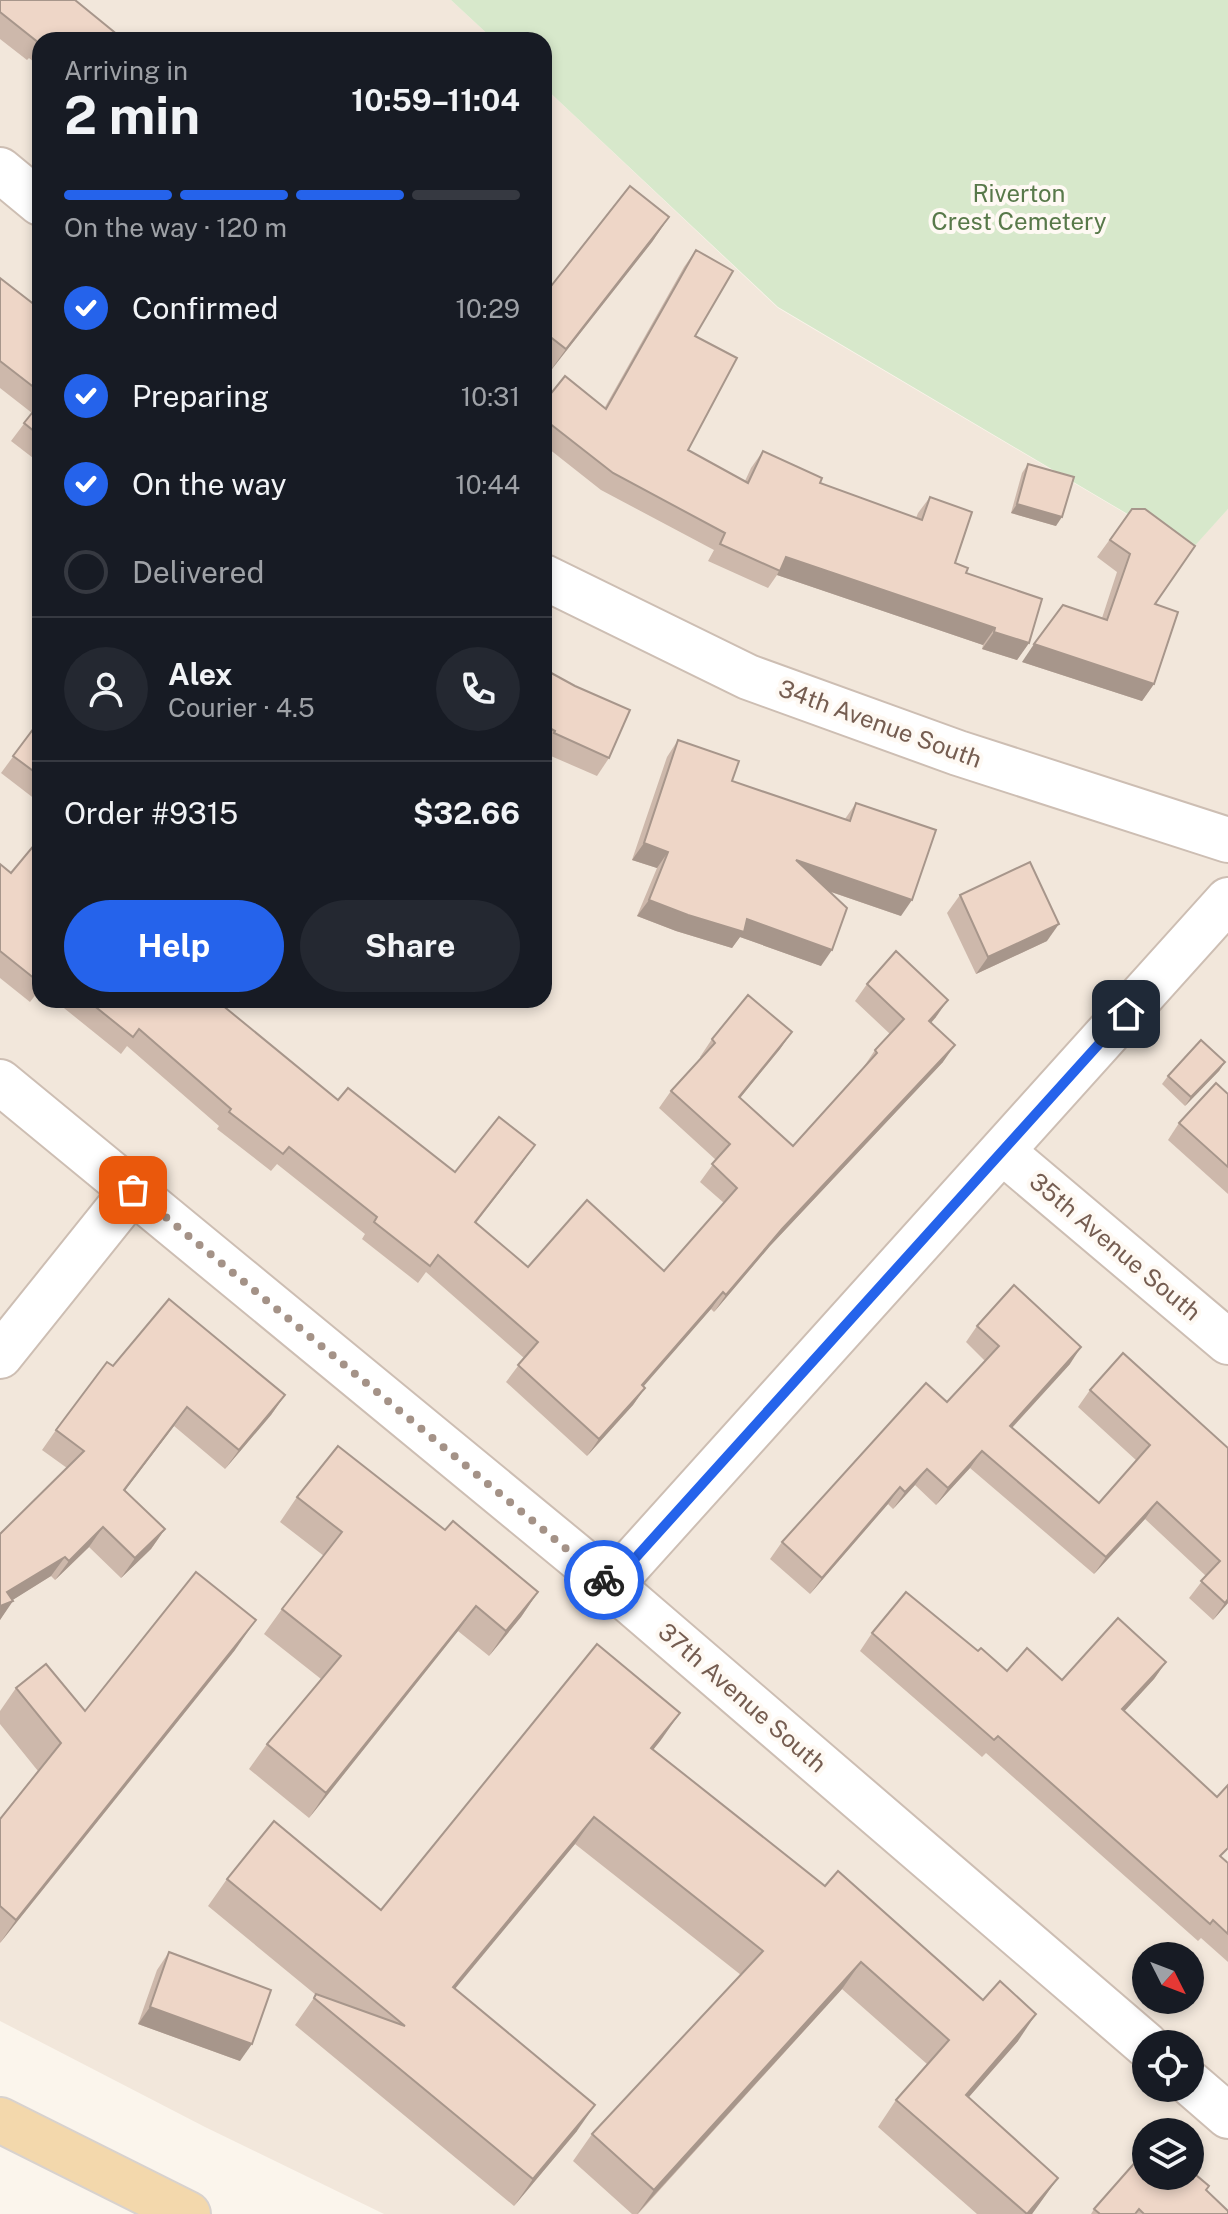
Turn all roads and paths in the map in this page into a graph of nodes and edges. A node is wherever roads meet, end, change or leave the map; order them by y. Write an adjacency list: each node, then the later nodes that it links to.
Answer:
1 (0, 170): 2 (street)
2 (32, 196)
3 (552, 581): 4 (street, 34th Avenue South)
4 (1228, 840)
5 (1228, 900): 7 (street)
6 (0, 1082): 8 (street, 37th Avenue South)
7 (1003, 1152): 9 (street, 35th Avenue South); 11 (street)
8 (133, 1190): 10 (street); 11 (street, 37th Avenue South)
9 (1228, 1342)
10 (0, 1356)
11 (611, 1585): 12 (street, 37th Avenue South)
12 (1132, 2033)
13 (1204, 2095): 14 (street)
14 (1228, 2116)
15 (0, 2120): 16 (main road)
16 (188, 2214)

